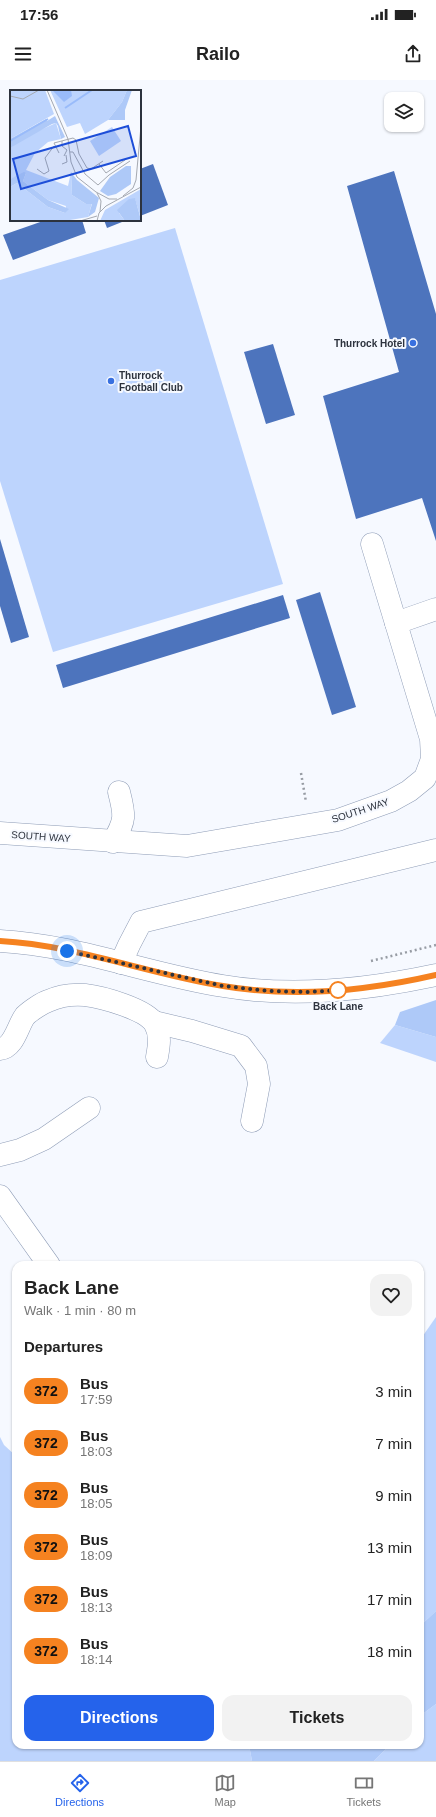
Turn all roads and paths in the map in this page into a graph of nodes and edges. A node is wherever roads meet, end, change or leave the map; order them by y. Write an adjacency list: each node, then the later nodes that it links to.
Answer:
1 (372, 544): 3 (street, SOUTH WAY)
2 (436, 609): 3 (street)
3 (396, 623): 6 (street, SOUTH WAY)
4 (301, 773): 6 (path)
5 (119, 792): 8 (street)
6 (310, 824): 8 (street, SOUTH WAY)
7 (0, 834): 8 (street, SOUTH WAY)
8 (113, 842)
9 (436, 850): 12 (street)
10 (0, 942): 12 (street)
11 (436, 945): 13 (path)
12 (121, 963): 14 (street)
13 (364, 963)
14 (436, 975)
15 (154, 1022): 16 (street); 17 (street); 19 (street)
16 (0, 1049)
17 (157, 1057)
18 (89, 1108): 20 (street)
19 (252, 1121)
20 (0, 1155)
21 (0, 1196): 22 (street)
22 (46, 1261)

